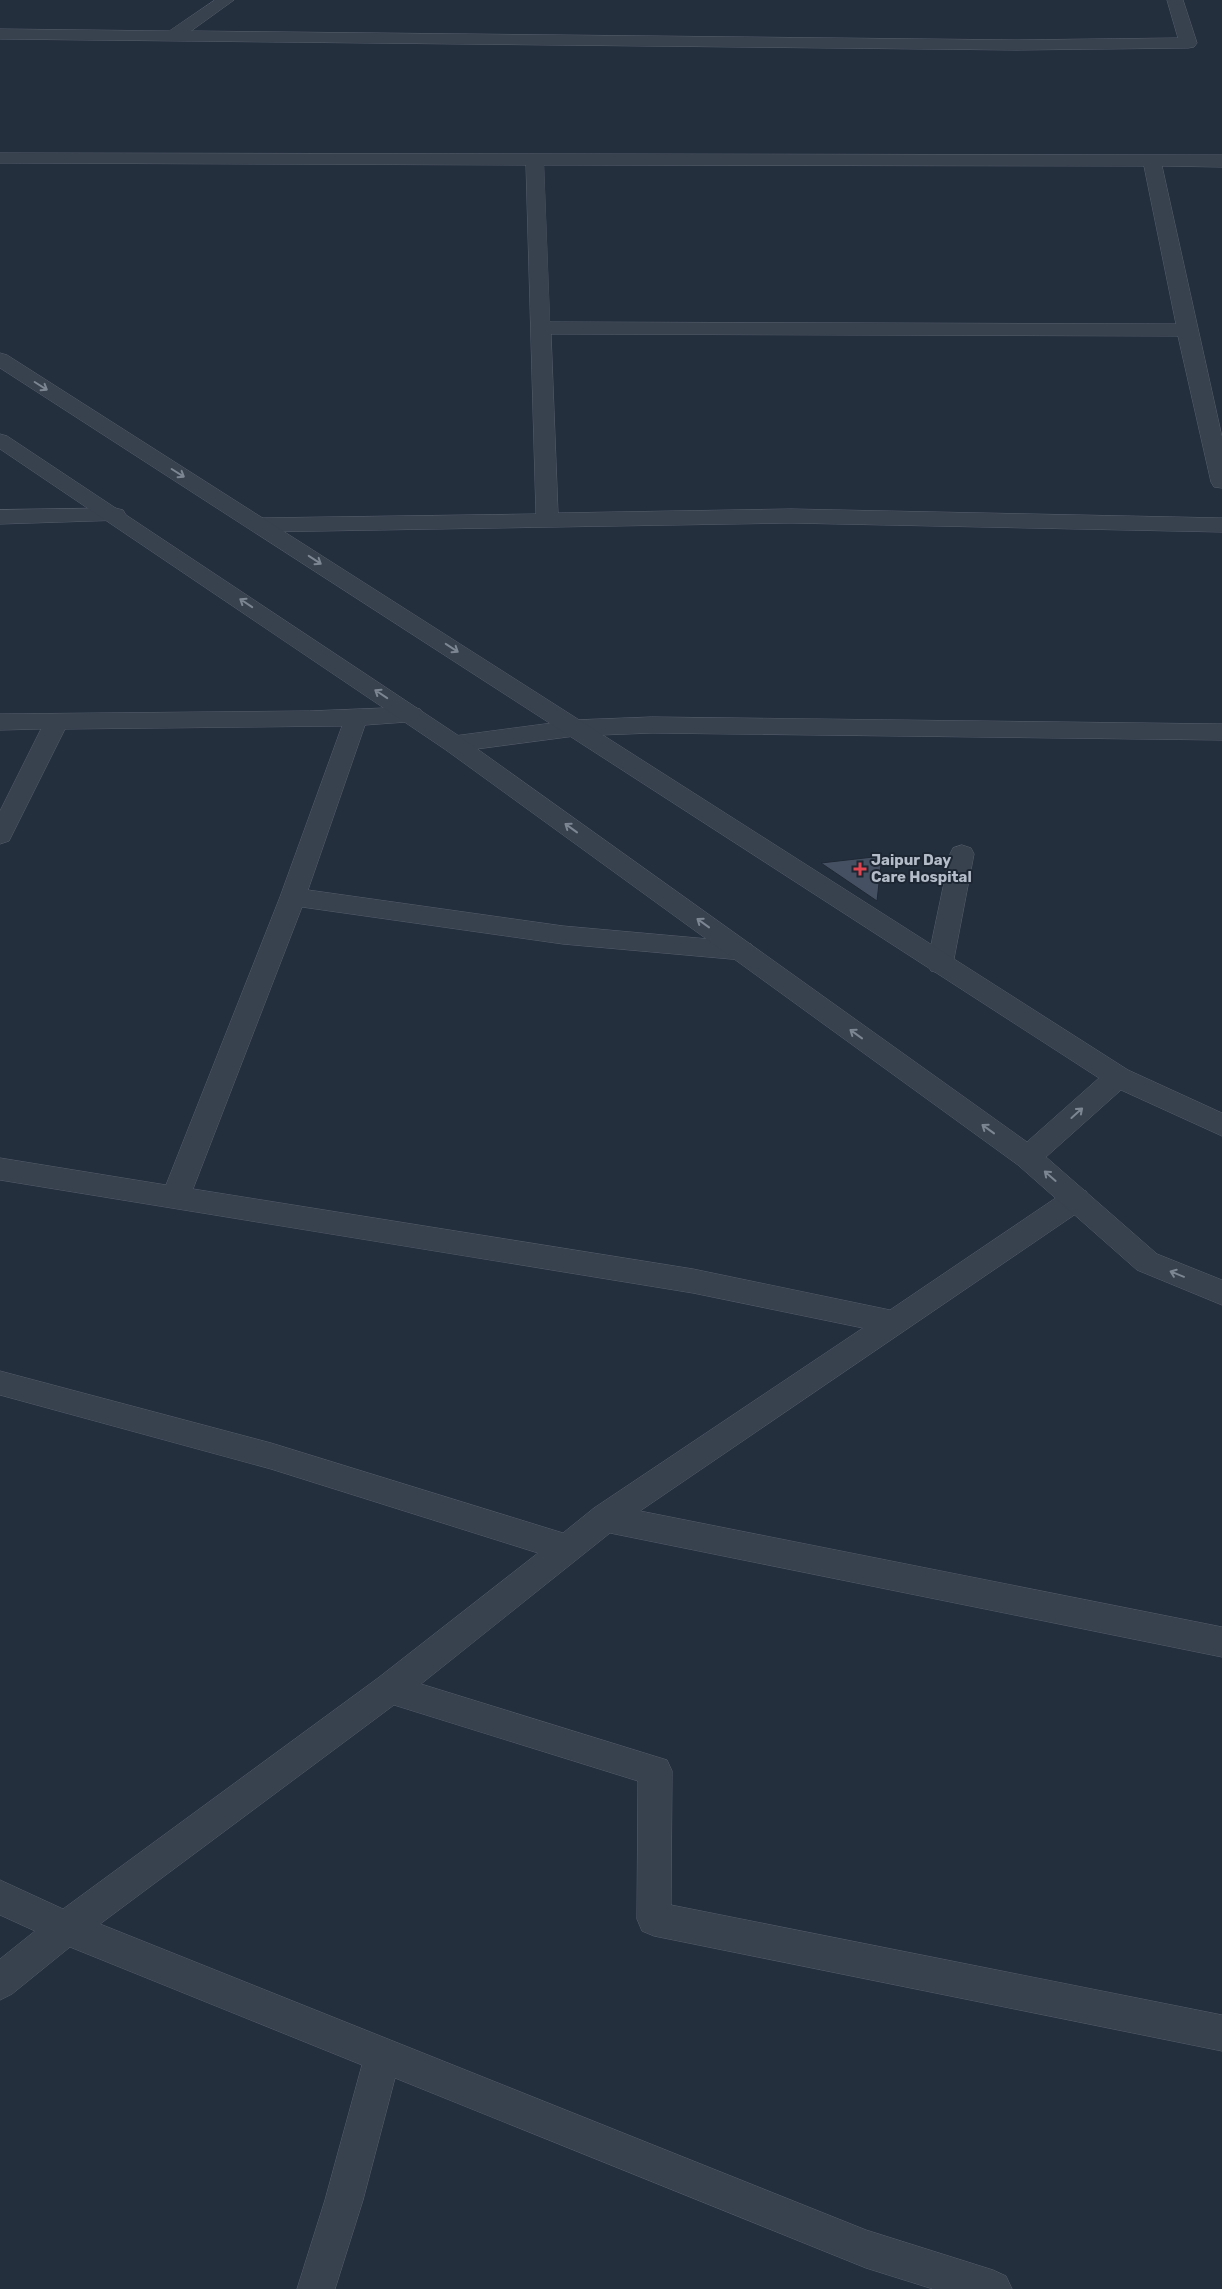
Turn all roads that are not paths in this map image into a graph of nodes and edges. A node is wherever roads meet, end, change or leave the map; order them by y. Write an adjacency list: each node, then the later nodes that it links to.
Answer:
1 (226, 0): 4 (street)
2 (1175, 0): 4 (street)
3 (0, 34): 4 (street)
4 (174, 36)
5 (0, 158): 6 (street)
6 (535, 160): 7 (street); 9 (street)
7 (1152, 161): 8 (street); 10 (street)
8 (1222, 161)
9 (540, 328): 10 (street); 16 (street)
10 (1187, 330): 13 (street)
11 (0, 360): 17 (street, one-way to 17)
12 (0, 440): 14 (street)
13 (1222, 482)
14 (116, 515): 15 (street); 19 (street, one-way to 14)
15 (0, 517)
16 (547, 520): 17 (street); 18 (street)
17 (260, 525): 23 (street, one-way to 23)
18 (1222, 525)
19 (412, 715): 20 (street); 25 (street)
20 (356, 718): 22 (street); 28 (street)
21 (0, 722): 22 (street)
22 (57, 722): 26 (street)
23 (575, 728): 24 (street); 25 (street); 30 (street)
24 (1222, 732)
25 (454, 744): 29 (street, one-way to 25)
26 (0, 834)
27 (962, 854): 30 (street)
28 (293, 897): 29 (street); 35 (street)
29 (742, 952): 33 (street, one-way to 29)
30 (940, 964): 31 (street)
31 (1118, 1076): 32 (street); 33 (street, one-way to 31)
32 (1222, 1125)
33 (1028, 1157): 36 (street, one-way to 33)
34 (0, 1169): 35 (street)
35 (176, 1196): 38 (street)
36 (1076, 1199): 37 (street, one-way to 36); 38 (street)
37 (1222, 1292)
38 (892, 1322): 40 (street)
39 (0, 1383): 41 (street)
40 (605, 1518): 41 (street); 42 (street)
41 (566, 1548): 43 (street)
42 (1222, 1642)
43 (390, 1689): 45 (street); 47 (street)
44 (0, 1897): 45 (street)
45 (66, 1928): 46 (street); 48 (street)
46 (0, 1982)
47 (1222, 2033)
48 (382, 2055): 49 (street); 50 (street)
49 (316, 2289)
50 (993, 2289)

